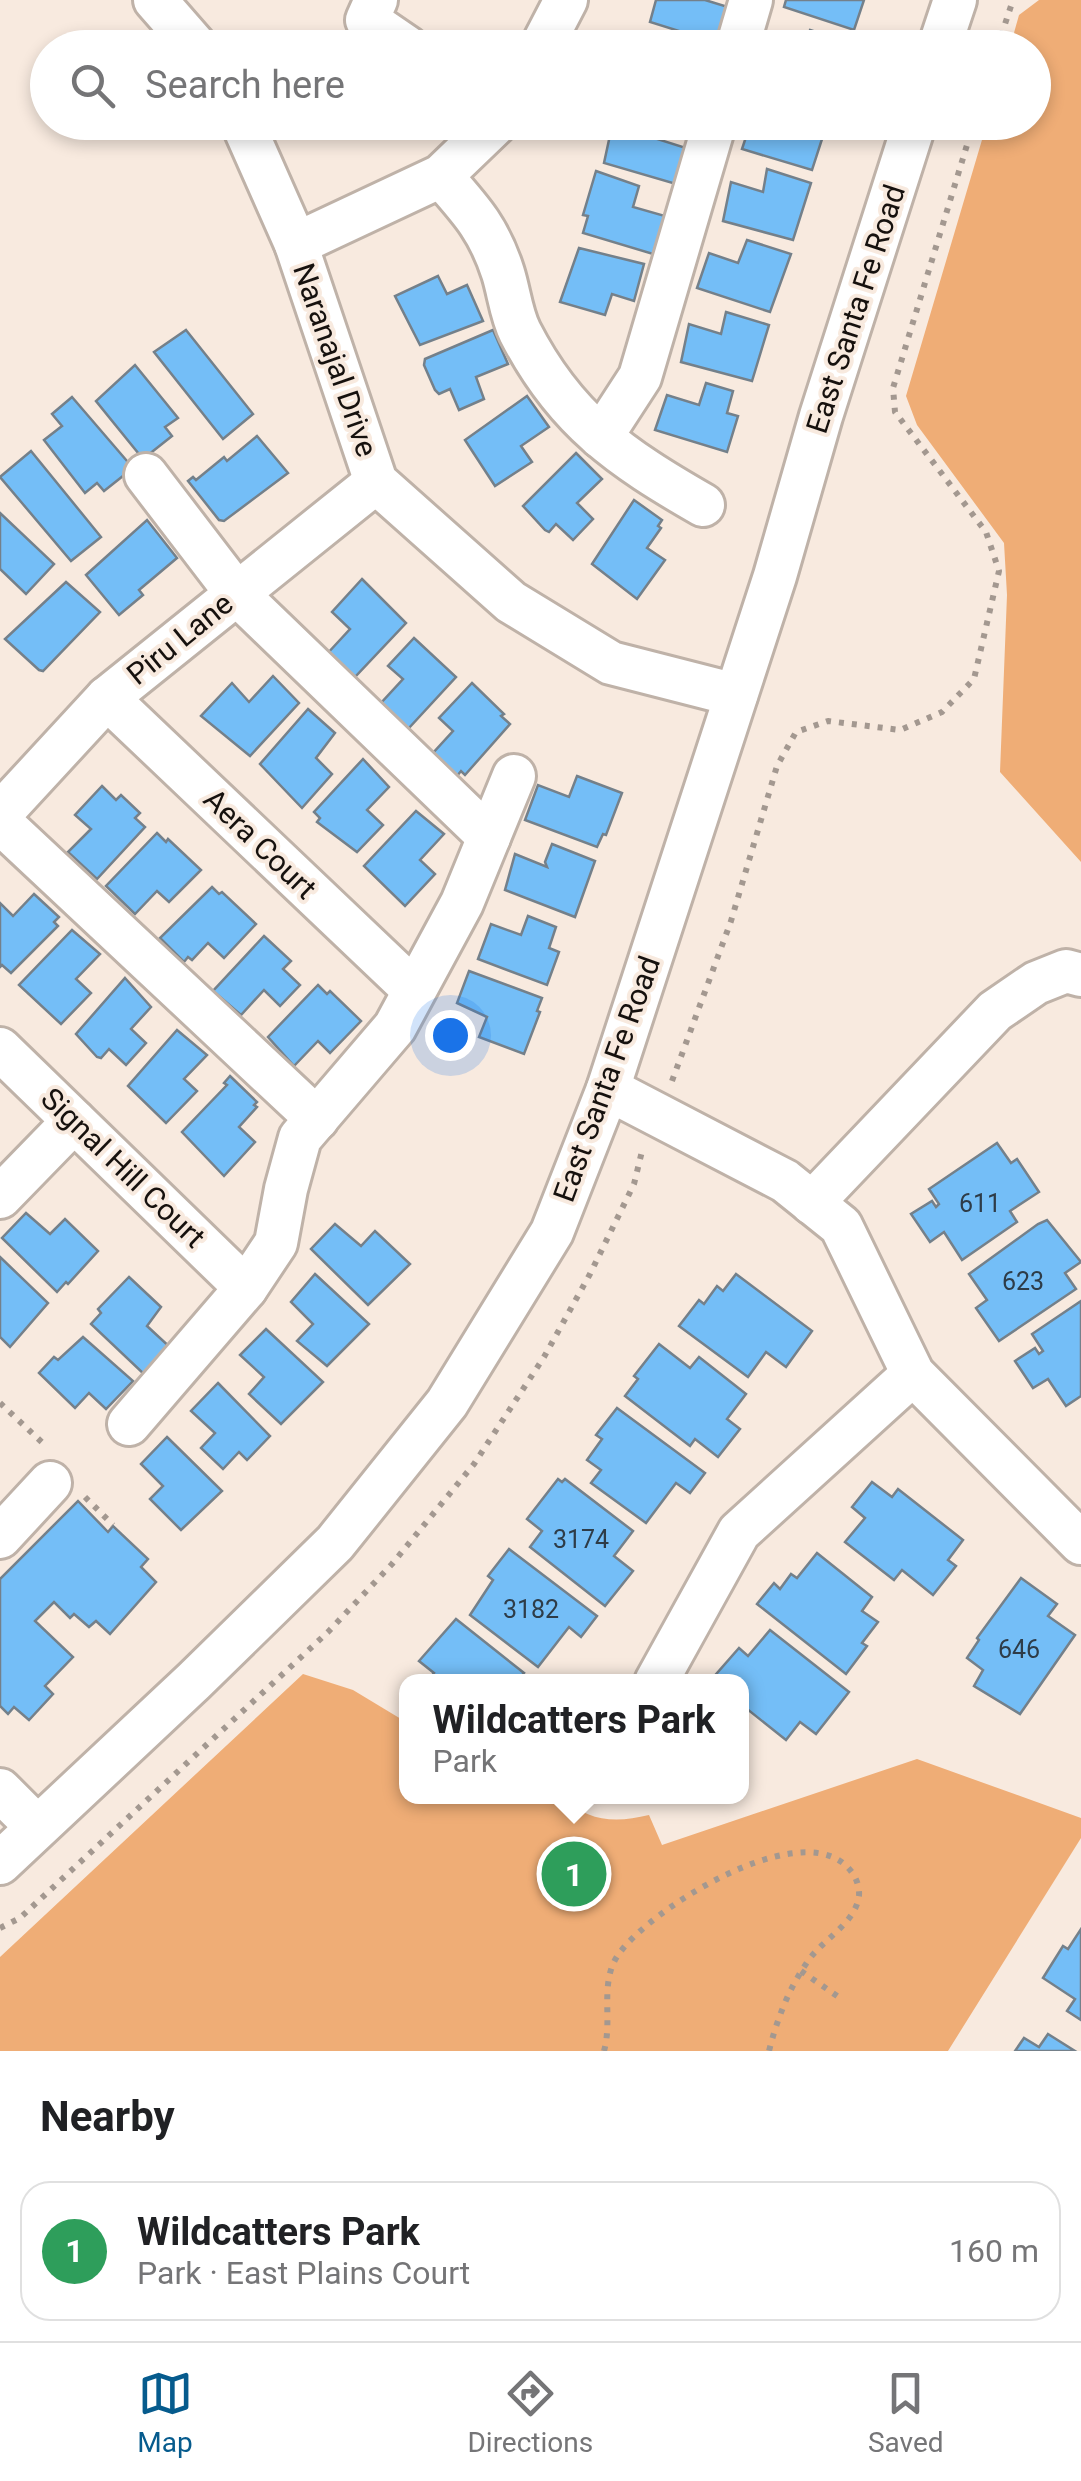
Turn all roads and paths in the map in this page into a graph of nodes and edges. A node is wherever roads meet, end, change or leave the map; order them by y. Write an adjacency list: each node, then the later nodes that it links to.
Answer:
1 (156, 0): 7 (street)
2 (376, 0): 8 (street)
3 (566, 0): 9 (street)
4 (752, 0): 10 (street)
5 (955, 0): 11 (street)
6 (1013, 0): 12 (path)
7 (182, 30)
8 (382, 30)
9 (550, 30)
10 (743, 30)
11 (945, 30)
12 (1003, 30)
13 (250, 140): 19 (street, Naranajal Drive)
14 (478, 140): 18 (street)
15 (710, 140): 20 (street)
16 (909, 140): 25 (street, East Santa Fe Road)
17 (969, 140): 33 (path)
18 (441, 176): 19 (street); 20 (street)
19 (296, 244): 22 (street, Naranajal Drive)
20 (600, 437): 23 (street)
21 (146, 475): 24 (street)
22 (376, 482): 24 (street, Piru Lane); 25 (street, Naranajal Drive)
23 (703, 505)
24 (237, 594): 26 (street, Piru Lane); 29 (street)
25 (736, 695): 34 (street, East Santa Fe Road)
26 (107, 698): 28 (street, Piru Lane); 31 (street, Aera Court)
27 (514, 776): 29 (street)
28 (0, 818): 35 (street)
29 (489, 836): 31 (street)
30 (1081, 975): 38 (street)
31 (414, 990): 35 (street)
32 (0, 1048): 36 (street, Signal Hill Court)
33 (673, 1078)
34 (608, 1089): 38 (street); 47 (street, East Santa Fe Road)
35 (316, 1118): 39 (street)
36 (74, 1120): 37 (street); 39 (street, Signal Hill Court)
37 (0, 1197)
38 (812, 1203): 40 (street)
39 (246, 1288): 41 (street)
40 (913, 1374): 44 (street); 45 (street)
41 (129, 1424)
42 (50, 1483): 43 (street)
43 (0, 1536)
44 (1081, 1543)
45 (660, 1674)
46 (0, 1790): 47 (street)
47 (38, 1827): 48 (street, East Santa Fe Road)
48 (0, 1862)
49 (801, 1972): 50 (path); 51 (path); 52 (path)
50 (840, 1998)
51 (604, 2051)
52 (769, 2051)

